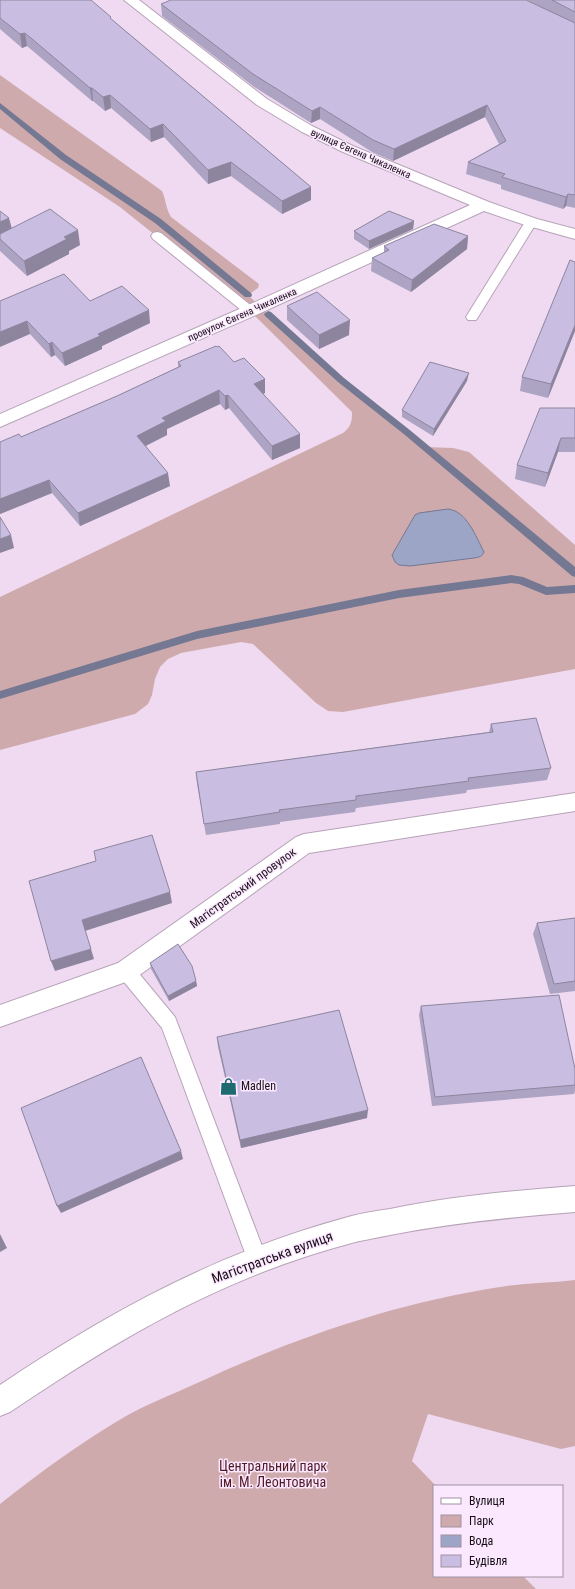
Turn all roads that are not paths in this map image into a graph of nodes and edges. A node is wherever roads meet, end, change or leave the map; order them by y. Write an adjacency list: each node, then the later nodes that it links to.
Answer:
1 (131, 0): 2 (street, вулиця Євгена Чикаленка)
2 (483, 205): 3 (street, вулиця Євгена Чикаленка); 6 (street, провулок Євгена Чикаленка)
3 (531, 222): 4 (street, вулиця Євгена Чикаленка); 7 (lane)
4 (575, 234)
5 (156, 236): 6 (lane)
6 (250, 311): 8 (street, провулок Євгена Чикаленка)
7 (472, 317)
8 (0, 422)
9 (575, 802): 10 (street, Магістратський провулок)
10 (126, 971): 11 (street, Магістратський провулок); 13 (lane)
11 (0, 1016)
12 (575, 1199): 13 (street, Магістратська вулиця)
13 (258, 1262): 14 (street, Магістратська вулиця)
14 (0, 1402)

